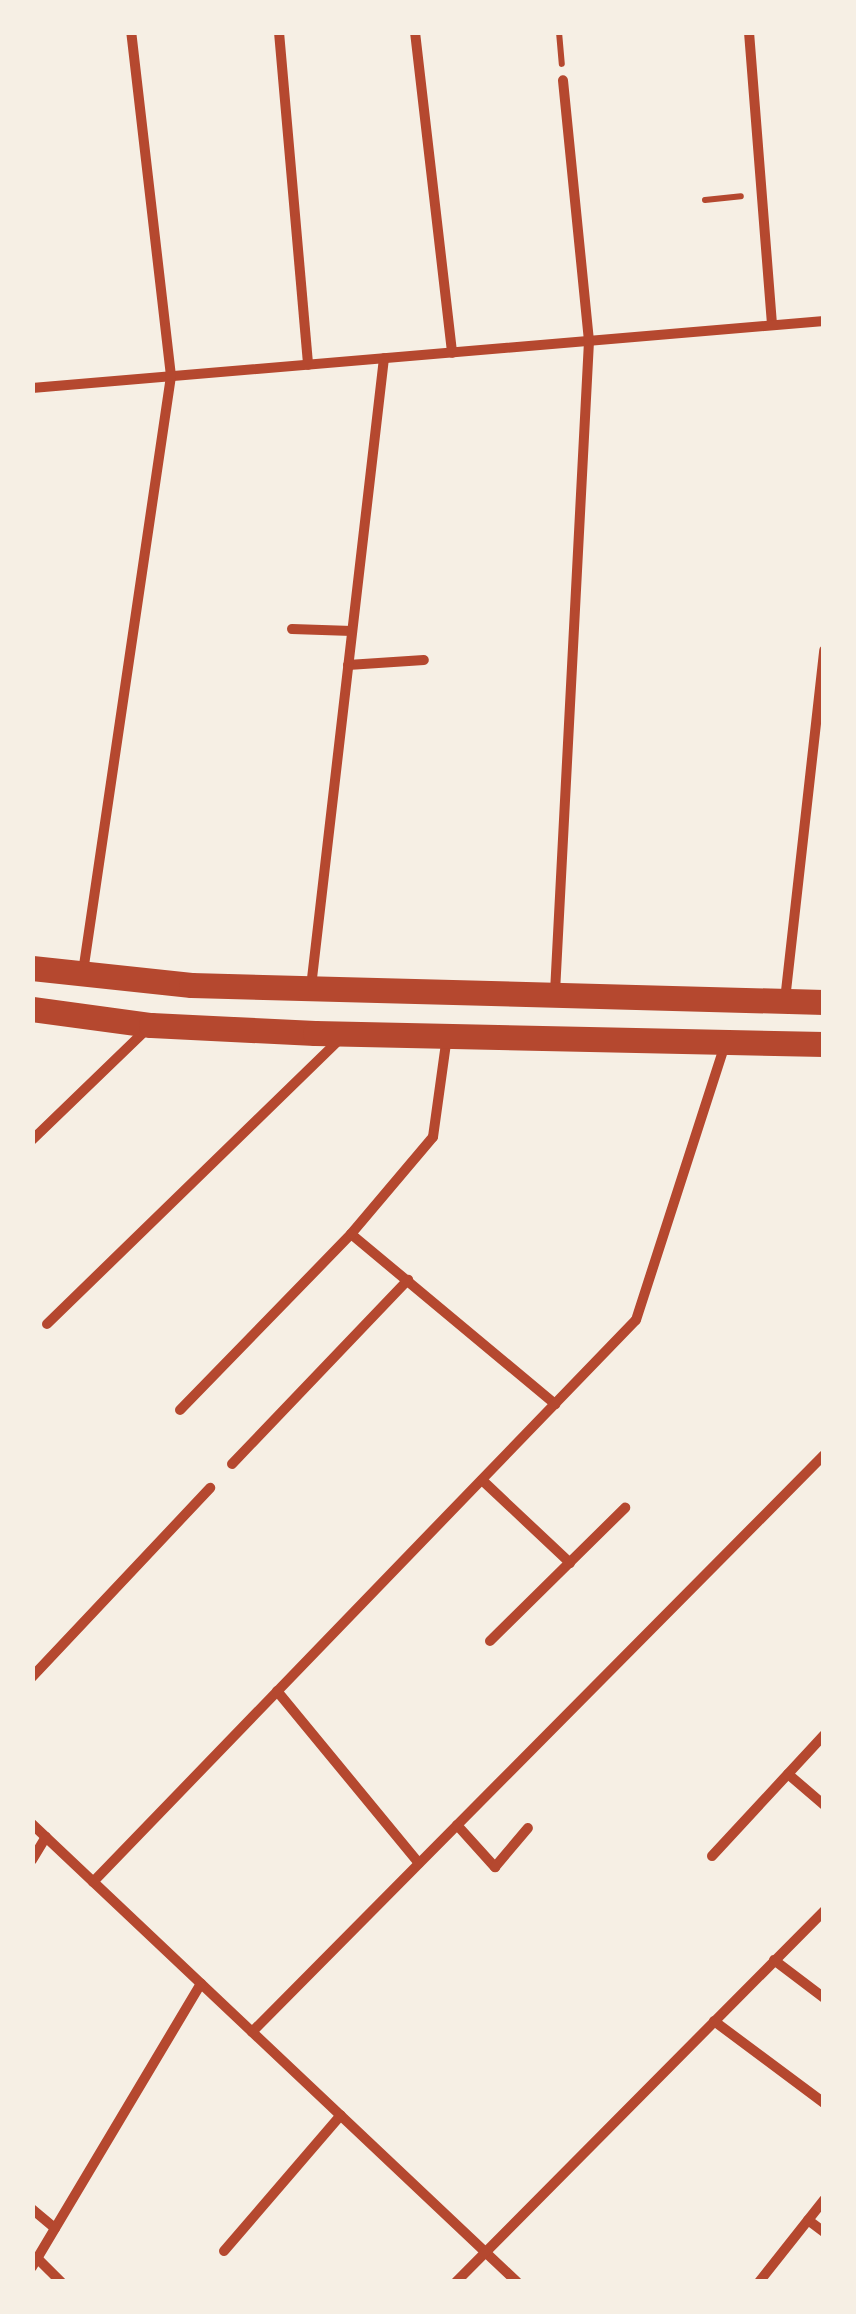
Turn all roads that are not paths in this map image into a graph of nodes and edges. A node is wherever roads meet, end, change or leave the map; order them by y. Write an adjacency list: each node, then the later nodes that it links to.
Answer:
1 (130, 32): 12 (street)
2 (279, 32): 11 (street)
3 (415, 32): 9 (street)
4 (749, 32): 7 (street)
5 (563, 80): 8 (street)
6 (824, 321): 7 (street)
7 (772, 325): 8 (street)
8 (588, 340): 9 (street); 22 (street)
9 (452, 353): 10 (street)
10 (384, 358): 11 (street); 15 (street)
11 (308, 365): 12 (street)
12 (170, 376): 13 (street); 20 (street)
13 (32, 388)
14 (292, 629): 15 (street)
15 (352, 630): 18 (street)
16 (824, 650): 23 (street)
17 (424, 660): 18 (street)
18 (348, 666): 21 (street)
19 (32, 968): 20 (main road)
20 (77, 972): 21 (main road); 26 (main road)
21 (311, 987): 22 (main road)
22 (555, 998): 23 (main road); 30 (main road)
23 (785, 1001): 24 (main road)
24 (824, 1002)
25 (32, 1009): 26 (main road)
26 (65, 1012): 27 (main road)
27 (151, 1025): 28 (main road); 33 (street)
28 (346, 1033): 29 (main road); 36 (street)
29 (447, 1035): 30 (main road); 34 (street)
30 (550, 1037): 31 (main road)
31 (726, 1041): 32 (main road); 37 (street)
32 (824, 1044)
33 (32, 1140)
34 (351, 1234): 35 (street); 38 (street)
35 (408, 1280): 37 (street); 40 (street)
36 (48, 1324)
37 (555, 1404): 41 (street)
38 (180, 1410)
39 (824, 1454): 52 (street)
40 (232, 1464)
41 (482, 1480): 44 (street); 47 (street)
42 (210, 1488): 46 (street)
43 (625, 1508): 44 (street)
44 (570, 1563): 45 (street)
45 (490, 1641)
46 (32, 1677)
47 (277, 1691): 57 (street); 58 (street)
48 (824, 1736): 49 (street)
49 (788, 1774): 50 (street); 55 (street)
50 (824, 1806)
51 (32, 1824): 54 (street)
52 (457, 1825): 53 (street); 57 (street)
53 (528, 1828)
54 (46, 1837): 56 (street); 58 (street)
55 (712, 1856)
56 (32, 1860)
57 (419, 1863): 64 (street)
58 (94, 1882): 61 (street)
59 (824, 1911): 60 (street)
60 (774, 1960): 62 (street); 63 (street)
61 (201, 1984): 64 (street); 70 (street)
62 (824, 1998)
63 (714, 2021): 65 (street); 73 (street)
64 (252, 2032): 66 (street)
65 (824, 2103)
66 (341, 2116): 72 (street); 73 (street)
67 (824, 2200): 69 (street)
68 (32, 2209): 70 (street)
69 (808, 2220): 71 (street); 78 (street)
70 (55, 2228): 74 (street)
71 (824, 2232)
72 (224, 2251)
73 (485, 2251): 76 (street); 77 (street)
74 (35, 2263): 75 (street)
75 (61, 2282)
76 (456, 2282)
77 (517, 2282)
78 (759, 2282)

